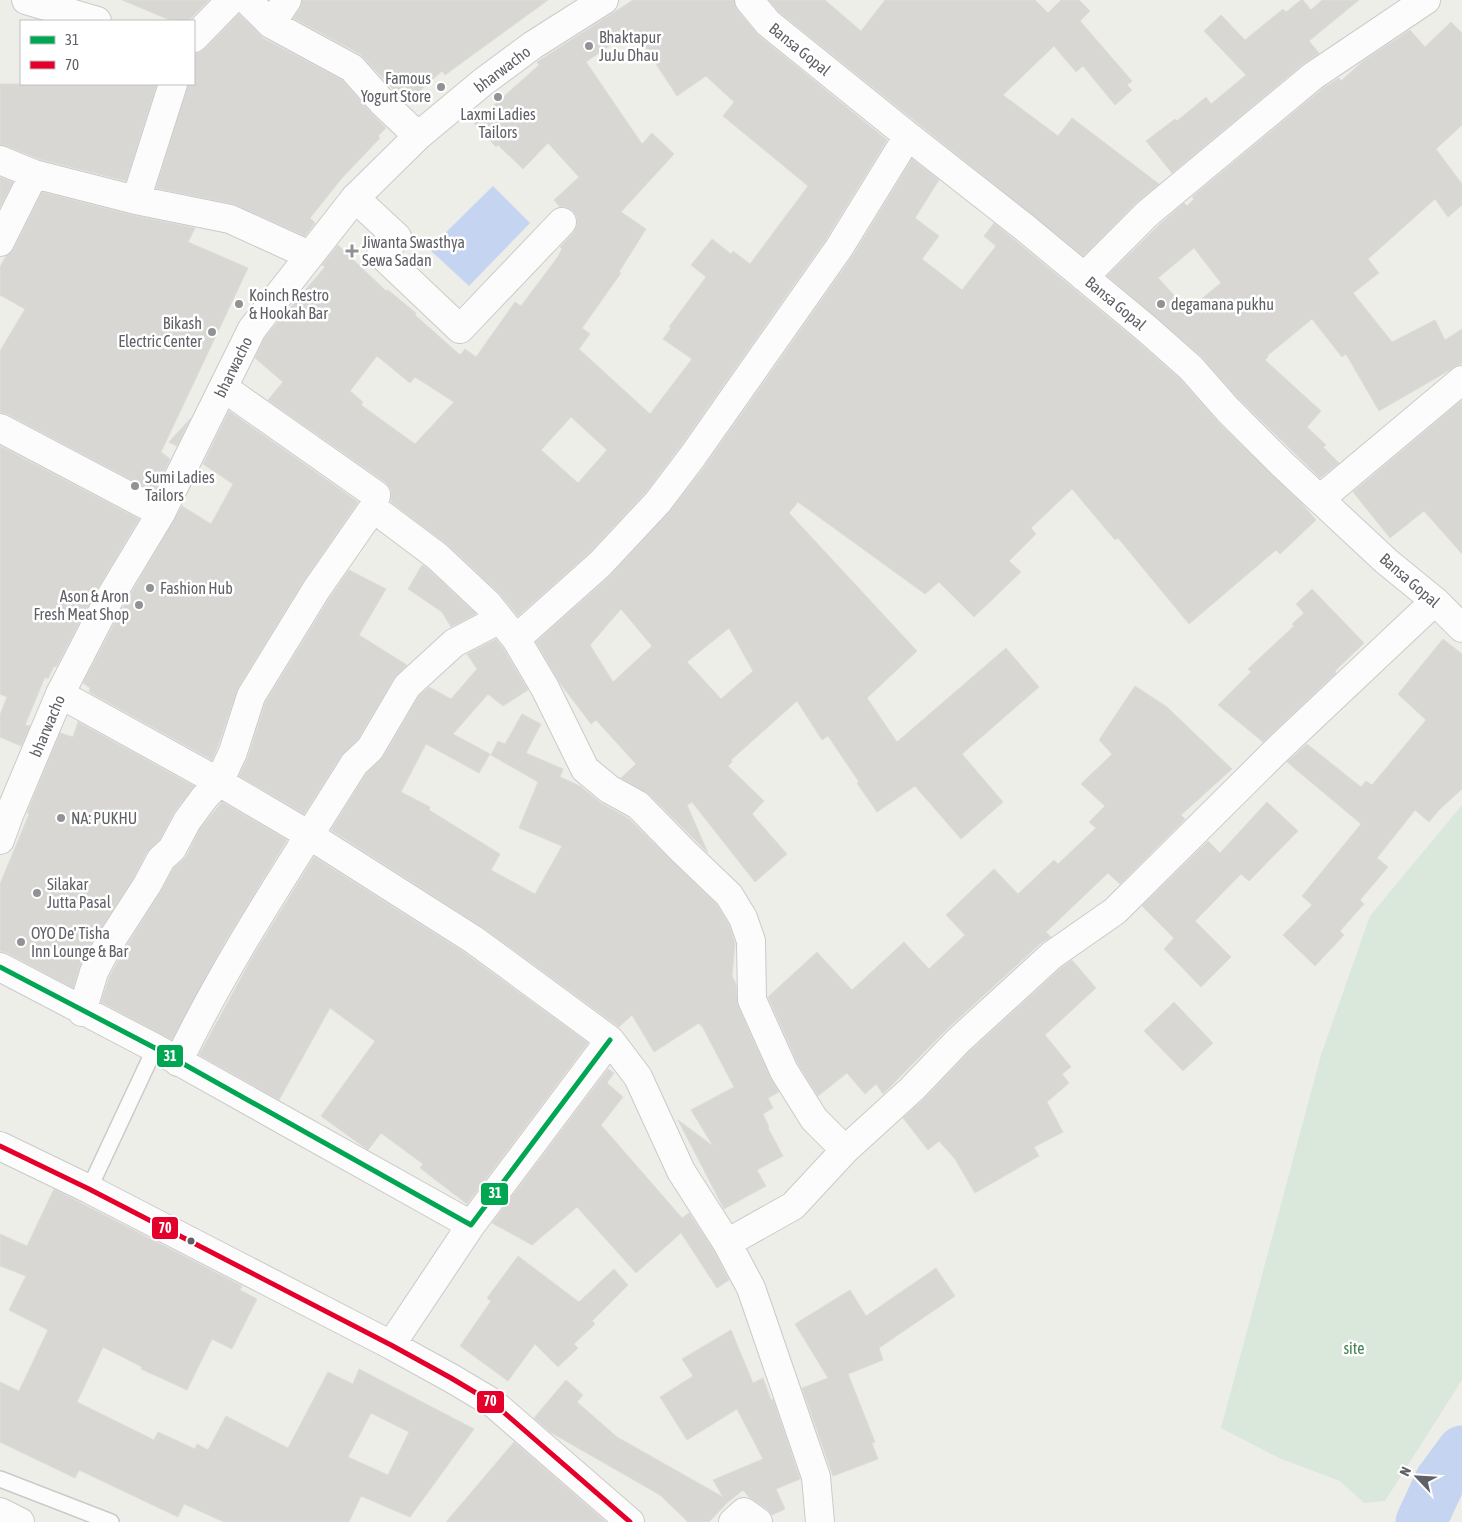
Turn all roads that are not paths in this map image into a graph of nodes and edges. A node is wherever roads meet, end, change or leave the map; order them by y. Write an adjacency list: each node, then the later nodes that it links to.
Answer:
1 (26, 0): 8 (street)
2 (231, 0): 10 (street)
3 (247, 0): 9 (street)
4 (288, 0): 9 (street)
5 (604, 0): 12 (street, bharwacho)
6 (749, 0): 13 (street, Bansa Gopal)
7 (1426, 0): 21 (street)
8 (94, 20)
9 (270, 24): 12 (street)
10 (195, 37)
11 (174, 85): 17 (street)
12 (418, 136): 16 (street, bharwacho)
13 (908, 136): 21 (street, Bansa Gopal); 30 (street)
14 (0, 160): 15 (street)
15 (34, 174): 17 (street); 19 (street)
16 (355, 198): 18 (street); 20 (street, bharwacho)
17 (136, 200): 20 (street)
18 (562, 222)
19 (0, 242)
20 (309, 255): 23 (street, bharwacho)
21 (1084, 277): 25 (street, Bansa Gopal)
22 (1462, 380): 25 (street)
23 (224, 388): 26 (street); 27 (street, bharwacho)
24 (0, 428): 27 (street)
25 (1320, 499): 28 (street, Bansa Gopal)
26 (374, 508): 30 (street); 32 (street)
27 (161, 513): 31 (street, bharwacho)
28 (1435, 601): 29 (street, Bansa Gopal); 42 (street)
29 (1462, 628)
30 (508, 629): 34 (street); 42 (street)
31 (60, 694): 32 (street); 33 (street, bharwacho)
32 (219, 782): 34 (street); 37 (street)
33 (4, 813): 35 (street, bharwacho)
34 (309, 835): 38 (street); 40 (street)
35 (0, 840)
36 (0, 967): 37 (street)
37 (82, 1012): 39 (street)
38 (610, 1040): 44 (street); 45 (street)
39 (155, 1048): 40 (street); 43 (lane)
40 (178, 1062): 44 (street)
41 (0, 1146): 43 (street)
42 (845, 1150): 45 (street)
43 (89, 1189): 46 (street)
44 (471, 1225): 46 (street)
45 (727, 1244): 54 (street)
46 (391, 1345): 51 (street)
47 (0, 1479): 50 (lane)
48 (0, 1512): 49 (street)
49 (20, 1522)
50 (111, 1522)
51 (630, 1522)
52 (733, 1522): 53 (street)
53 (758, 1522)
54 (820, 1522)

